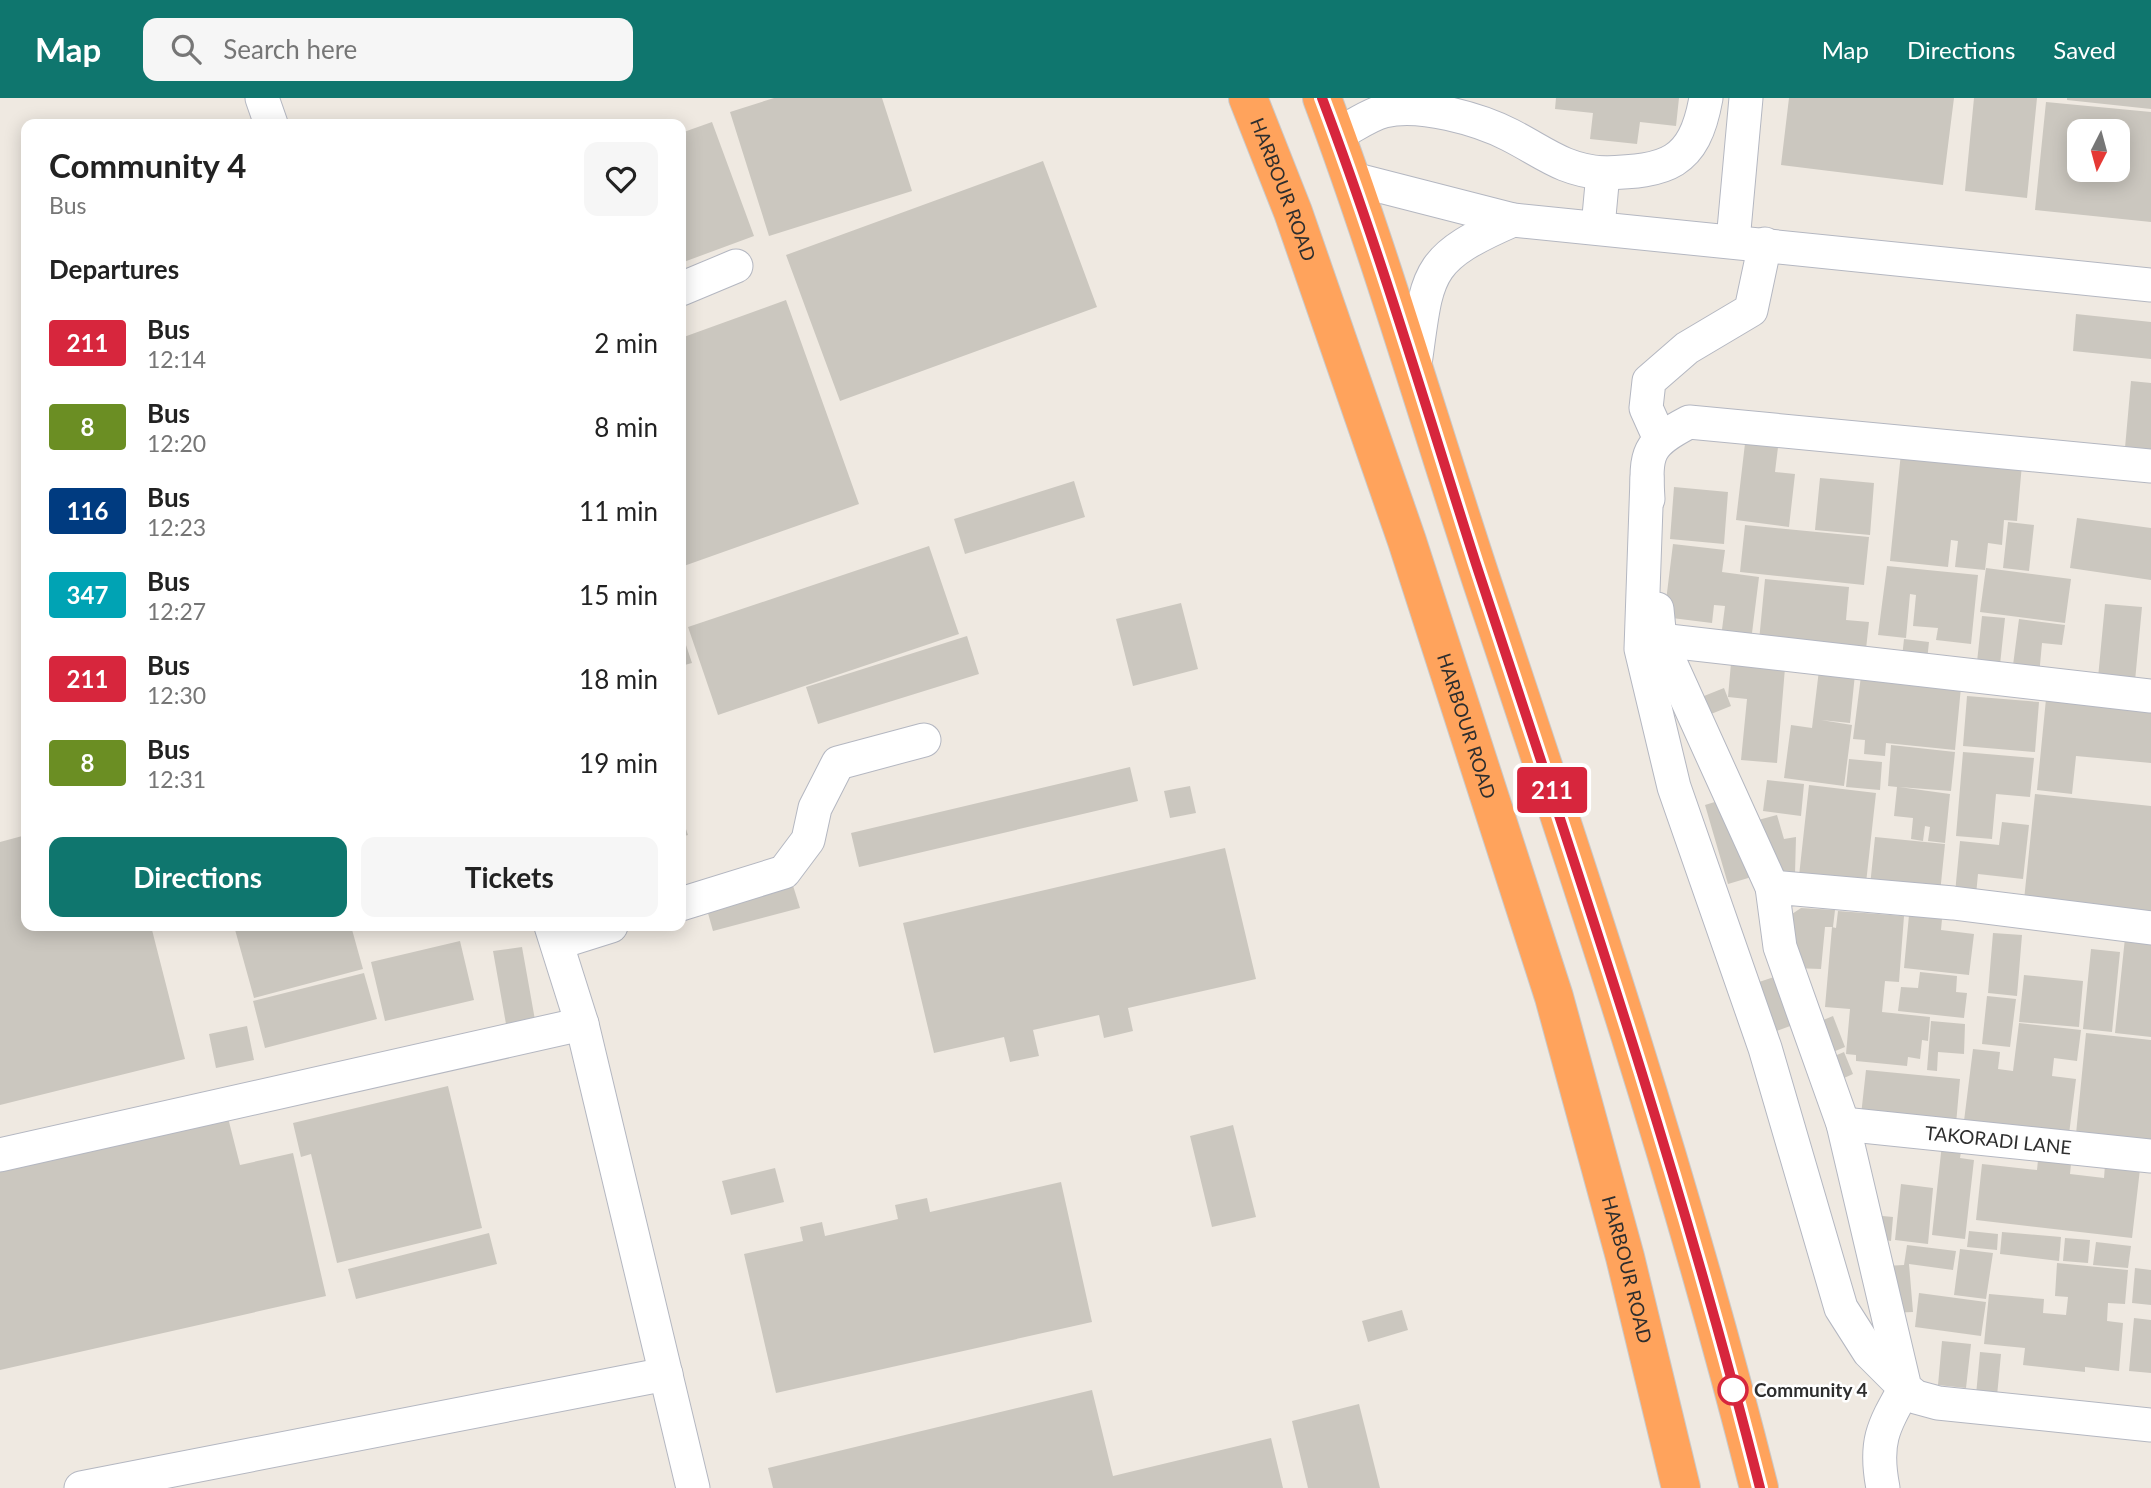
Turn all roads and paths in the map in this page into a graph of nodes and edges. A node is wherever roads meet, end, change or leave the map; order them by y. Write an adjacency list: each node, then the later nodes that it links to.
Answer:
1 (262, 98): 6 (street)
2 (1248, 98): 37 (highway, HARBOUR ROAD)
3 (1322, 98): 7 (highway)
4 (1706, 98): 8 (street)
5 (1746, 98): 12 (street)
6 (269, 119)
7 (1336, 135): 8 (street); 9 (highway)
8 (1604, 173): 11 (street)
9 (1353, 179): 10 (street); 16 (highway)
10 (1513, 220): 11 (street); 16 (street)
11 (1598, 227): 12 (street)
12 (1749, 242): 14 (street); 17 (street)
13 (736, 266): 15 (street)
14 (2151, 285)
15 (686, 287)
16 (1415, 364): 38 (highway)
17 (1659, 437): 18 (street); 19 (street)
18 (2151, 466)
19 (1647, 478): 20 (street); 33 (street)
20 (1660, 640): 21 (street); 23 (street)
21 (2151, 696)
22 (924, 740): 24 (street)
23 (1772, 887): 25 (street); 29 (street)
24 (686, 902)
25 (2151, 928)
26 (575, 931): 27 (street)
27 (554, 934): 28 (street)
28 (582, 1024): 30 (street); 32 (street)
29 (1843, 1124): 31 (street, TAKORADI LANE); 33 (street)
30 (0, 1155)
31 (2151, 1156)
32 (666, 1374): 35 (street); 36 (street)
33 (1905, 1388): 34 (street); 39 (street)
34 (2151, 1424)
35 (81, 1488)
36 (693, 1488)
37 (1681, 1488)
38 (1759, 1488)
39 (1883, 1488)

